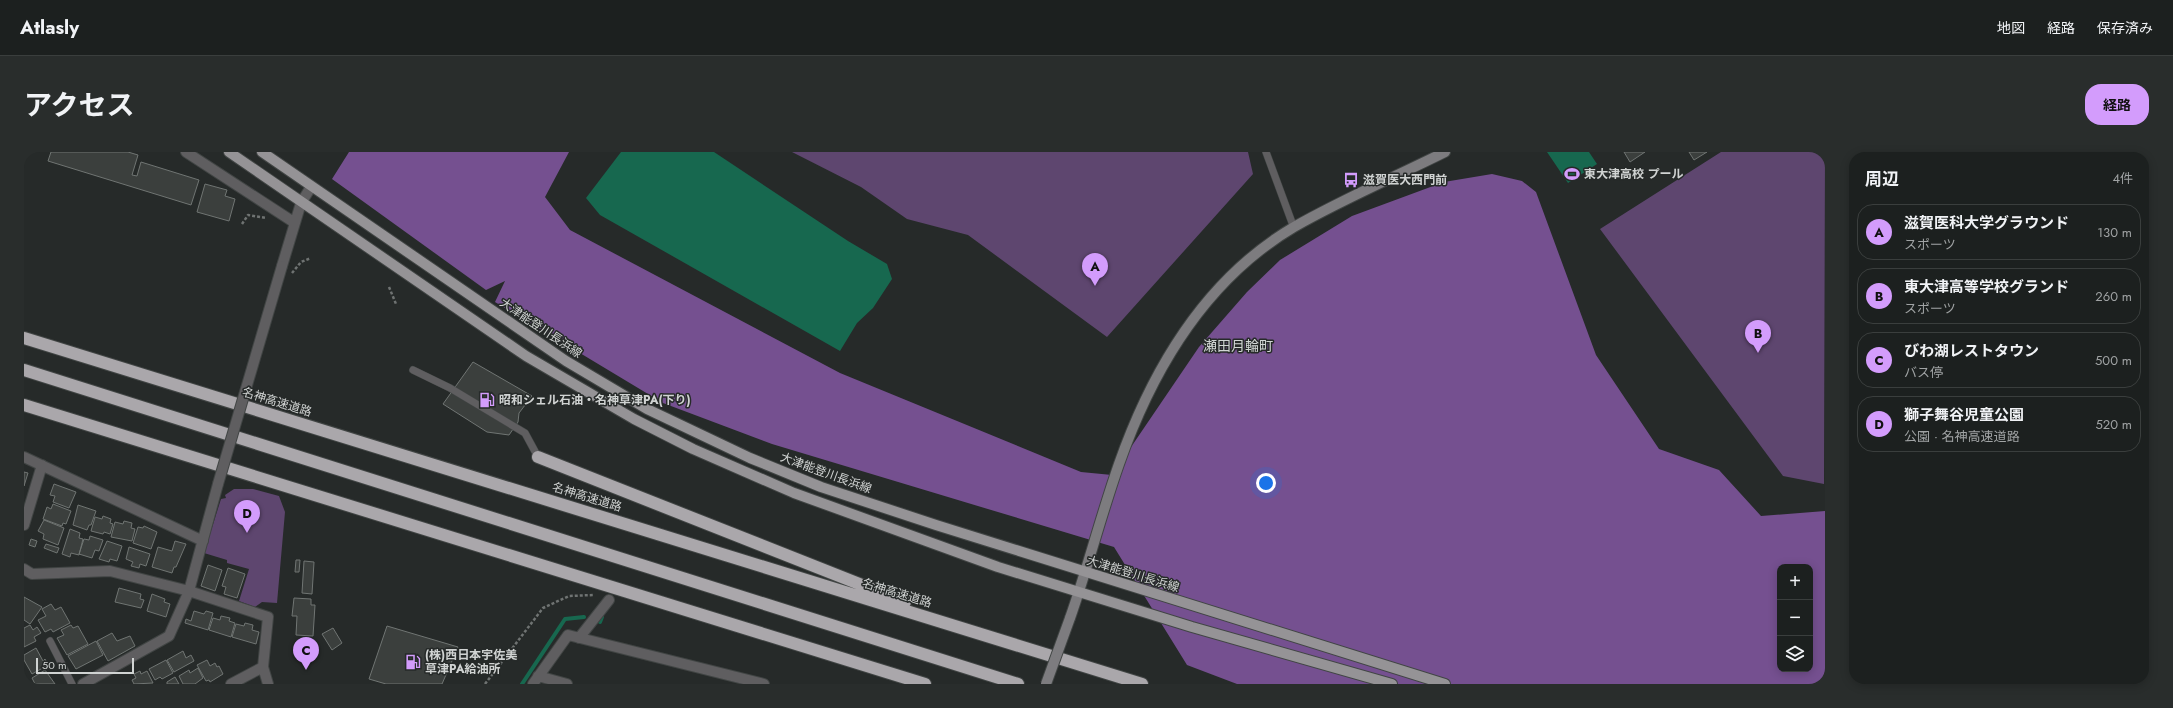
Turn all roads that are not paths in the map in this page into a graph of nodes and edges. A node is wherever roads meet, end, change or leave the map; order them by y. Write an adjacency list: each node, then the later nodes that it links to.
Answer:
1 (186, 152): 8 (street)
2 (229, 152): 7 (main road)
3 (262, 152): 6 (main road, 大津能登川長浜線)
4 (1266, 152): 9 (lane)
5 (1445, 152): 9 (street)
6 (311, 187): 7 (street); 20 (main road, 大津能登川長浜線)
7 (301, 203): 8 (street); 22 (main road)
8 (295, 223): 18 (street, bridge)
9 (1294, 228): 20 (street)
10 (24, 338): 24 (highway, 名神高速道路)
11 (24, 370): 36 (highway)
12 (413, 370): 15 (lane)
13 (24, 405): 35 (highway)
14 (24, 456): 16 (street)
15 (538, 457): 24 (highway)
16 (42, 465): 17 (street); 18 (street)
17 (24, 525)
18 (203, 541): 21 (street)
19 (24, 569): 21 (street)
20 (1085, 573): 22 (street); 40 (main road, 大津能登川長浜線)
21 (189, 590): 27 (street); 30 (street)
22 (1080, 591): 37 (street, bridge); 39 (main road)
23 (609, 600): 25 (street)
24 (969, 629): 38 (highway, 名神高速道路)
25 (579, 638): 28 (street); 34 (street)
26 (50, 641): 29 (lane)
27 (263, 667): 31 (street); 32 (street)
28 (535, 680): 33 (street)
29 (72, 684)
30 (83, 684)
31 (231, 684)
32 (268, 684)
33 (567, 684)
34 (764, 684)
35 (925, 684)
36 (1018, 684)
37 (1046, 684)
38 (1142, 684)
39 (1392, 684)
40 (1445, 684)

